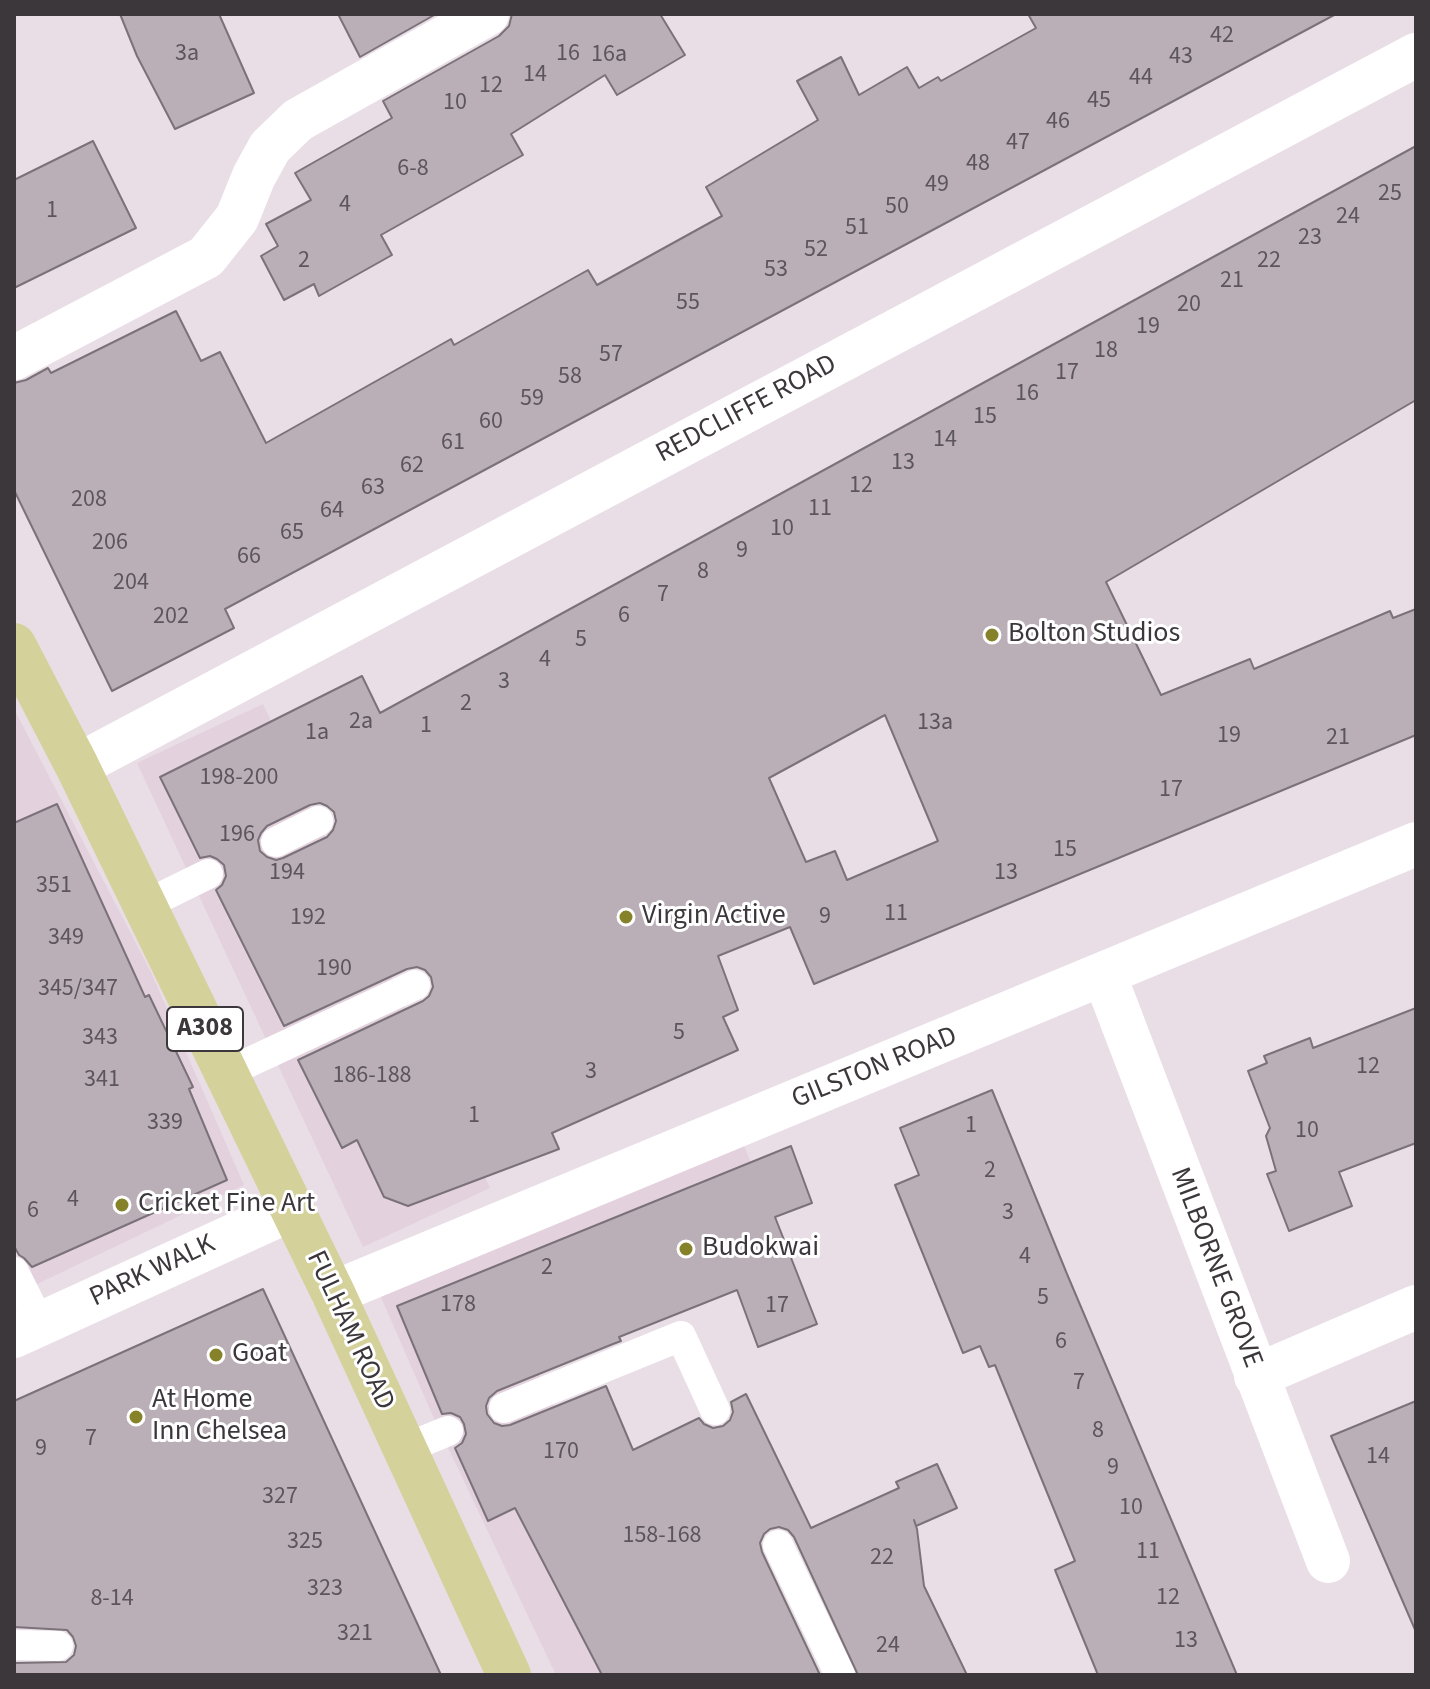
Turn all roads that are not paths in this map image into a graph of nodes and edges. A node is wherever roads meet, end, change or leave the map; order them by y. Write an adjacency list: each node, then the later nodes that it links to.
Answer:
1 (487, 14): 3 (street)
2 (1416, 55): 5 (street, REDCLIFFE ROAD)
3 (14, 358)
4 (14, 645): 5 (main road, FULHAM ROAD / A308)
5 (77, 766): 10 (main road, FULHAM ROAD / A308)
6 (318, 821): 7 (lane)
7 (276, 842)
8 (1416, 844): 11 (street, GILSTON ROAD)
9 (208, 874): 10 (lane)
10 (145, 905): 13 (main road, FULHAM ROAD / A308)
11 (1104, 974): 16 (street, GILSTON ROAD); 19 (street, MILBORNE GROVE)
12 (415, 985): 13 (lane)
13 (226, 1073): 14 (main road, FULHAM ROAD / A308)
14 (292, 1209): 16 (main road, FULHAM ROAD / A308); 18 (street, PARK WALK)
15 (14, 1272): 18 (lane)
16 (333, 1293): 23 (main road, FULHAM ROAD / A308)
17 (1416, 1307): 19 (street)
18 (27, 1330)
19 (1256, 1376): 25 (street, MILBORNE GROVE)
20 (504, 1408): 21 (lane)
21 (715, 1410)
22 (448, 1431): 23 (lane)
23 (404, 1449): 28 (main road, FULHAM ROAD / A308)
24 (778, 1545): 29 (lane)
25 (1328, 1561)
26 (14, 1645): 27 (lane)
27 (58, 1646)
28 (509, 1675)
29 (840, 1675)

